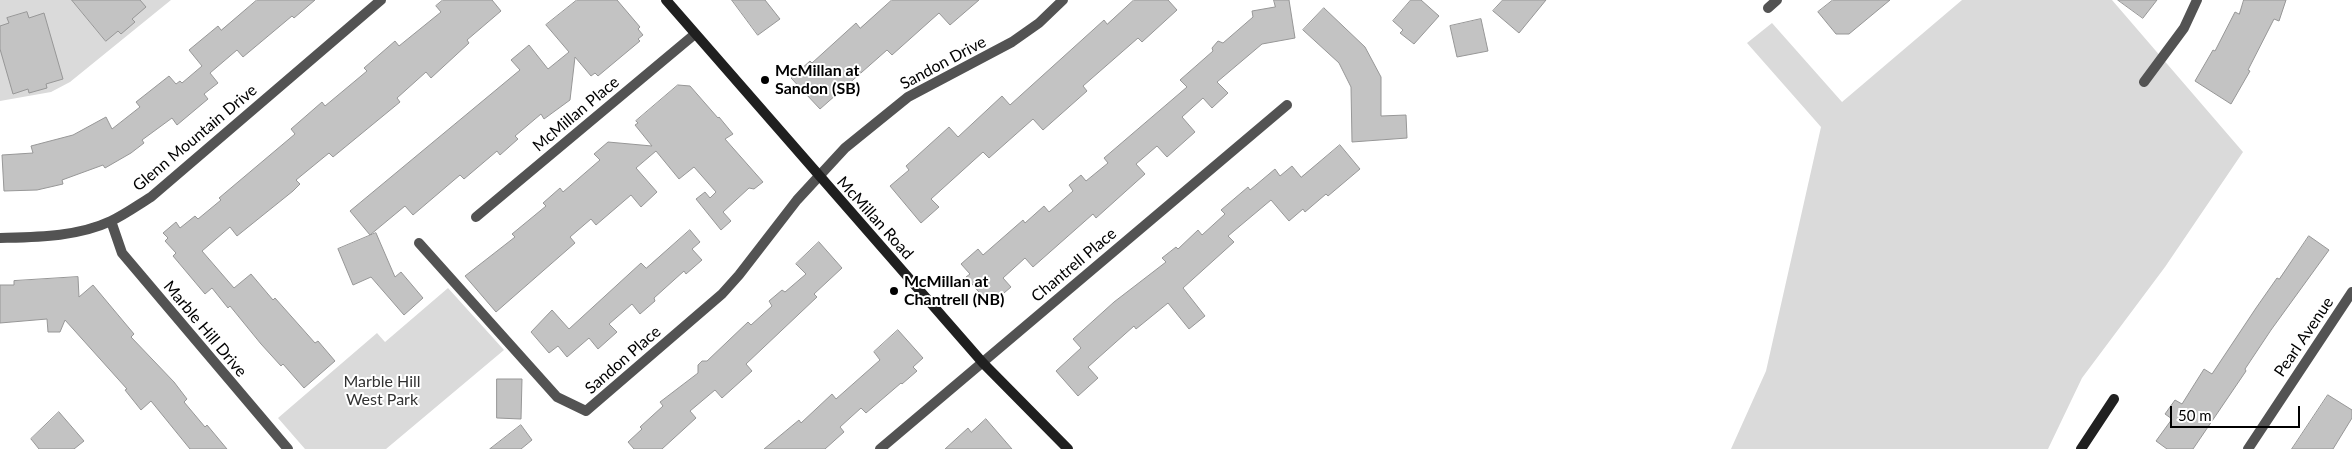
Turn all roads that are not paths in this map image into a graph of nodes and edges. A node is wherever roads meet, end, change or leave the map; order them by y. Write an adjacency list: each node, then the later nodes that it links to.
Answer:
1 (382, 0): 12 (street, Glenn Mountain Drive)
2 (666, 0): 7 (main road, McMillan Road)
3 (1063, 0): 10 (street, Sandon Drive)
4 (1777, 0): 6 (street)
5 (2197, 0): 8 (street)
6 (1768, 8)
7 (695, 34): 10 (main road, McMillan Road); 11 (street, McMillan Place)
8 (2144, 82)
9 (1288, 105): 16 (street, Chantrell Place)
10 (818, 176): 14 (street, Sandon Place); 16 (main road, McMillan Road)
11 (476, 217)
12 (111, 221): 13 (street, Glenn Mountain Drive); 18 (street, Marble Hill Drive)
13 (0, 238)
14 (419, 243)
15 (2352, 292): 22 (street, Pearl Avenue)
16 (983, 363): 19 (street, Chantrell Place); 20 (main road, McMillan Road)
17 (2114, 399): 21 (main road)
18 (288, 449)
19 (880, 449)
20 (1068, 449)
21 (2082, 449)
22 (2248, 449)

